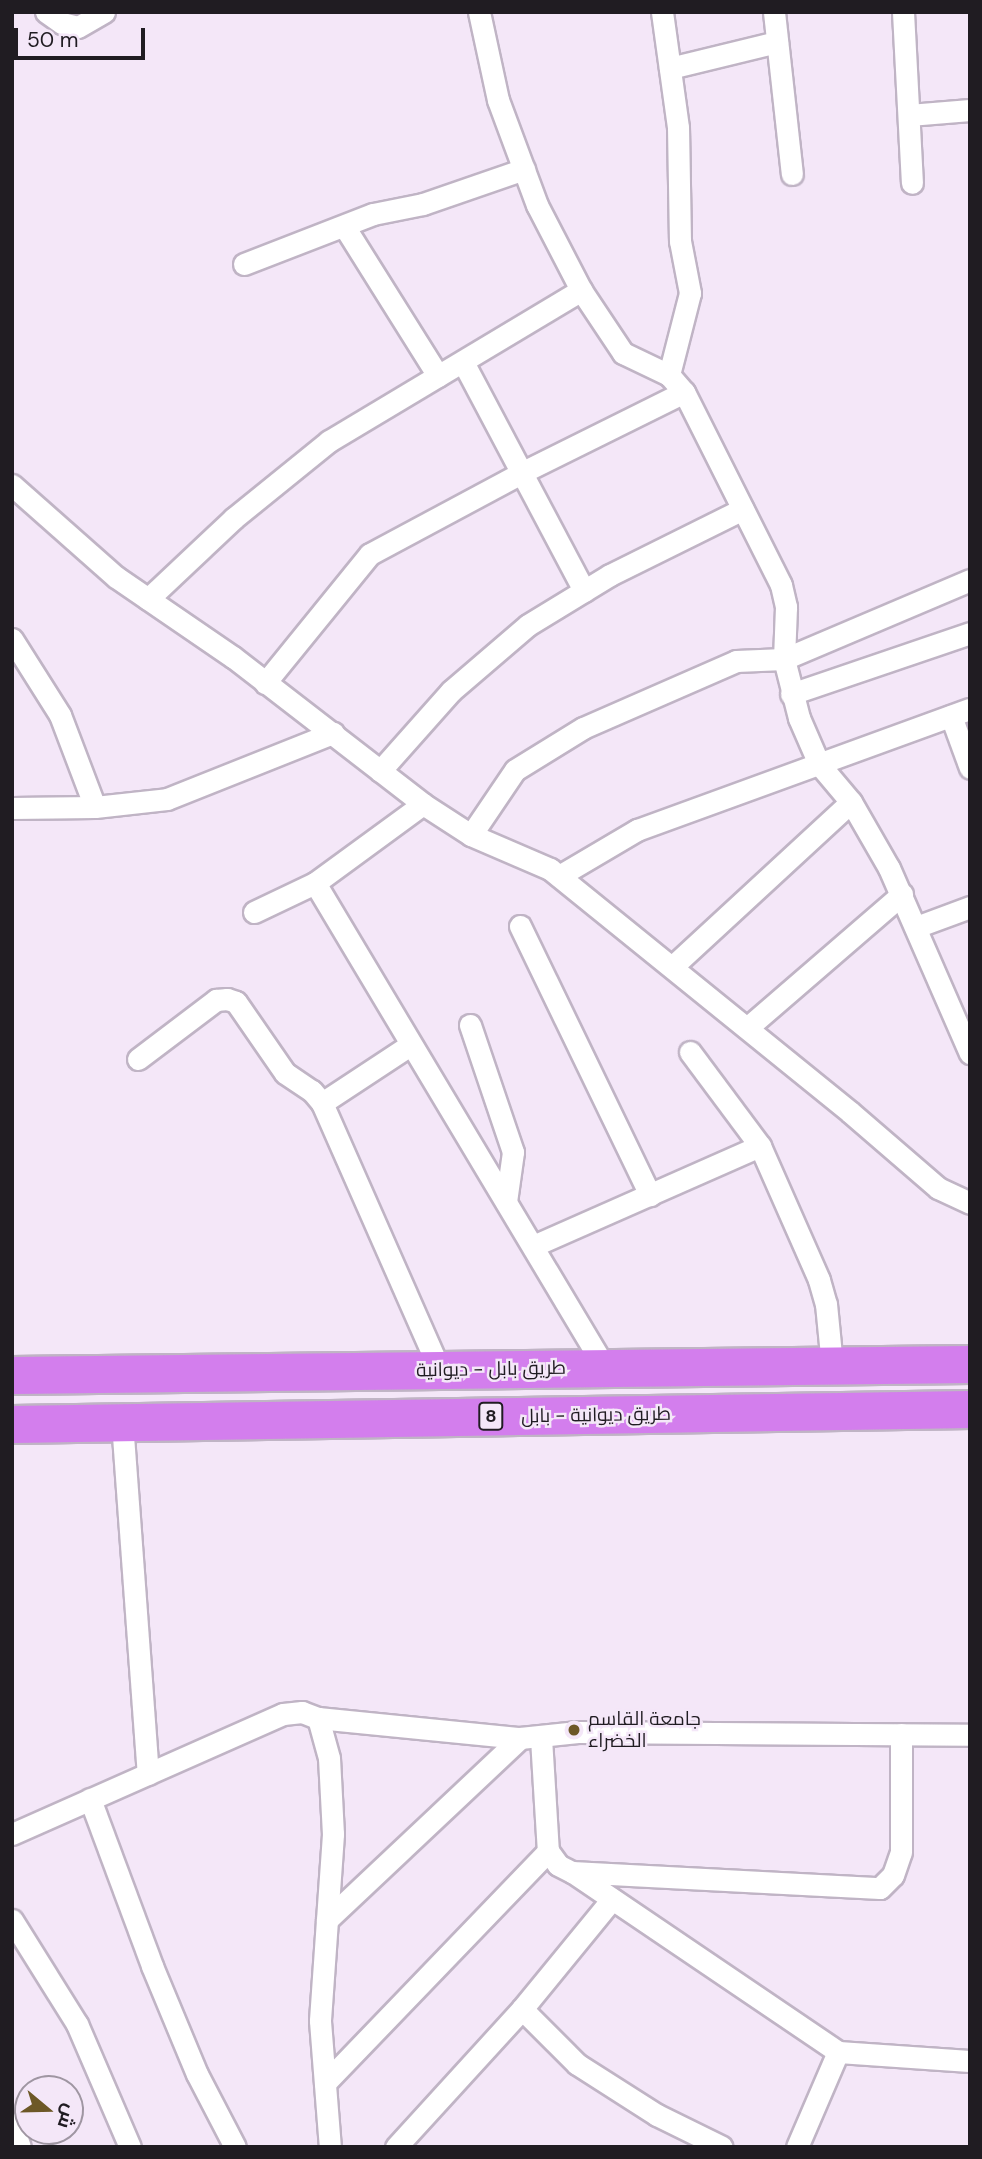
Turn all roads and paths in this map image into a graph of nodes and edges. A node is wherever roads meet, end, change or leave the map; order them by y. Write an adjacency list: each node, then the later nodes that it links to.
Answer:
1 (46, 12): 2 (street)
2 (104, 12)
3 (479, 12): 11 (street)
4 (662, 12): 8 (street)
5 (774, 12): 7 (street)
6 (903, 12): 10 (street)
7 (777, 42): 8 (street); 12 (street)
8 (670, 68): 18 (street)
9 (970, 110): 10 (street)
10 (909, 116): 13 (street)
11 (524, 169): 14 (street); 16 (street)
12 (792, 174)
13 (912, 183)
14 (344, 226): 15 (street); 19 (street)
15 (244, 264)
16 (581, 290): 17 (street); 18 (street)
17 (463, 362): 19 (street); 21 (street)
18 (670, 375): 20 (street)
19 (438, 376): 26 (street)
20 (684, 392): 21 (street); 23 (street)
21 (519, 474): 25 (street); 30 (street)
22 (12, 485): 26 (street)
23 (743, 509): 25 (street); 29 (street)
24 (970, 580): 29 (street)
25 (584, 591): 36 (street)
26 (148, 598): 30 (street)
27 (970, 633): 31 (street)
28 (12, 639): 39 (street)
29 (784, 659): 31 (street); 41 (street)
30 (265, 683): 33 (street)
31 (791, 694): 34 (street)
32 (960, 713): 34 (street); 35 (street)
33 (333, 733): 36 (street); 39 (street)
34 (819, 764): 37 (street); 42 (street)
35 (970, 768)
36 (380, 771): 38 (street)
37 (851, 802): 44 (street); 49 (street)
38 (424, 804): 41 (street); 43 (street)
39 (95, 807): 40 (street)
40 (12, 808)
41 (471, 835): 42 (street)
42 (559, 876): 49 (street)
43 (315, 883): 46 (street); 52 (street)
44 (902, 894): 48 (street); 51 (street)
45 (970, 907): 48 (street)
46 (254, 912)
47 (520, 926): 58 (street)
48 (916, 927): 54 (street)
49 (672, 967): 51 (street)
50 (470, 1025): 59 (street)
51 (747, 1028): 60 (street)
52 (410, 1045): 56 (street); 59 (street)
53 (690, 1052): 57 (street)
54 (970, 1053)
55 (138, 1059): 56 (street)
56 (322, 1103): 65 (street)
57 (760, 1146): 58 (street); 63 (street)
58 (650, 1195): 61 (street)
59 (506, 1202): 61 (street)
60 (970, 1203)
61 (533, 1246): 64 (street)
62 (970, 1364): 63 (highway, طريق بابل - ديوانية)
63 (832, 1366): 64 (highway, طريق بابل - ديوانية)
64 (605, 1368): 65 (highway, طريق بابل - ديوانية)
65 (440, 1370): 66 (highway, طريق بابل - ديوانية)
66 (291, 1371): 67 (highway, طريق بابل - ديوانية); 70 (highway)
67 (234, 1372): 68 (highway, طريق بابل - ديوانية); 71 (highway)
68 (12, 1374)
69 (970, 1409): 70 (highway, طريق ديوانية - بابل / 8)
70 (288, 1420): 71 (highway, طريق ديوانية - بابل / 8)
71 (232, 1421): 72 (highway, طريق ديوانية - بابل / 8)
72 (122, 1422): 73 (highway, طريق ديوانية - بابل / 8); 78 (street)
73 (12, 1424)
74 (318, 1718): 77 (street); 78 (street); 85 (street)
75 (901, 1734): 76 (street); 77 (street); 82 (street)
76 (970, 1735)
77 (530, 1738): 81 (street); 85 (street)
78 (148, 1774): 79 (street)
79 (90, 1799): 80 (street); 93 (street)
80 (12, 1834)
81 (548, 1851): 82 (street); 89 (street)
82 (572, 1872): 83 (street)
83 (612, 1899): 86 (street); 87 (street)
84 (12, 1920): 92 (street)
85 (327, 1920): 89 (street)
86 (522, 2009): 95 (street); 96 (street)
87 (838, 2052): 88 (street); 97 (street)
88 (970, 2061)
89 (325, 2083): 94 (street)
90 (12, 2124): 91 (street)
91 (20, 2147)
92 (130, 2147)
93 (235, 2147)
94 (330, 2147)
95 (396, 2147)
96 (722, 2147)
97 (797, 2147)

